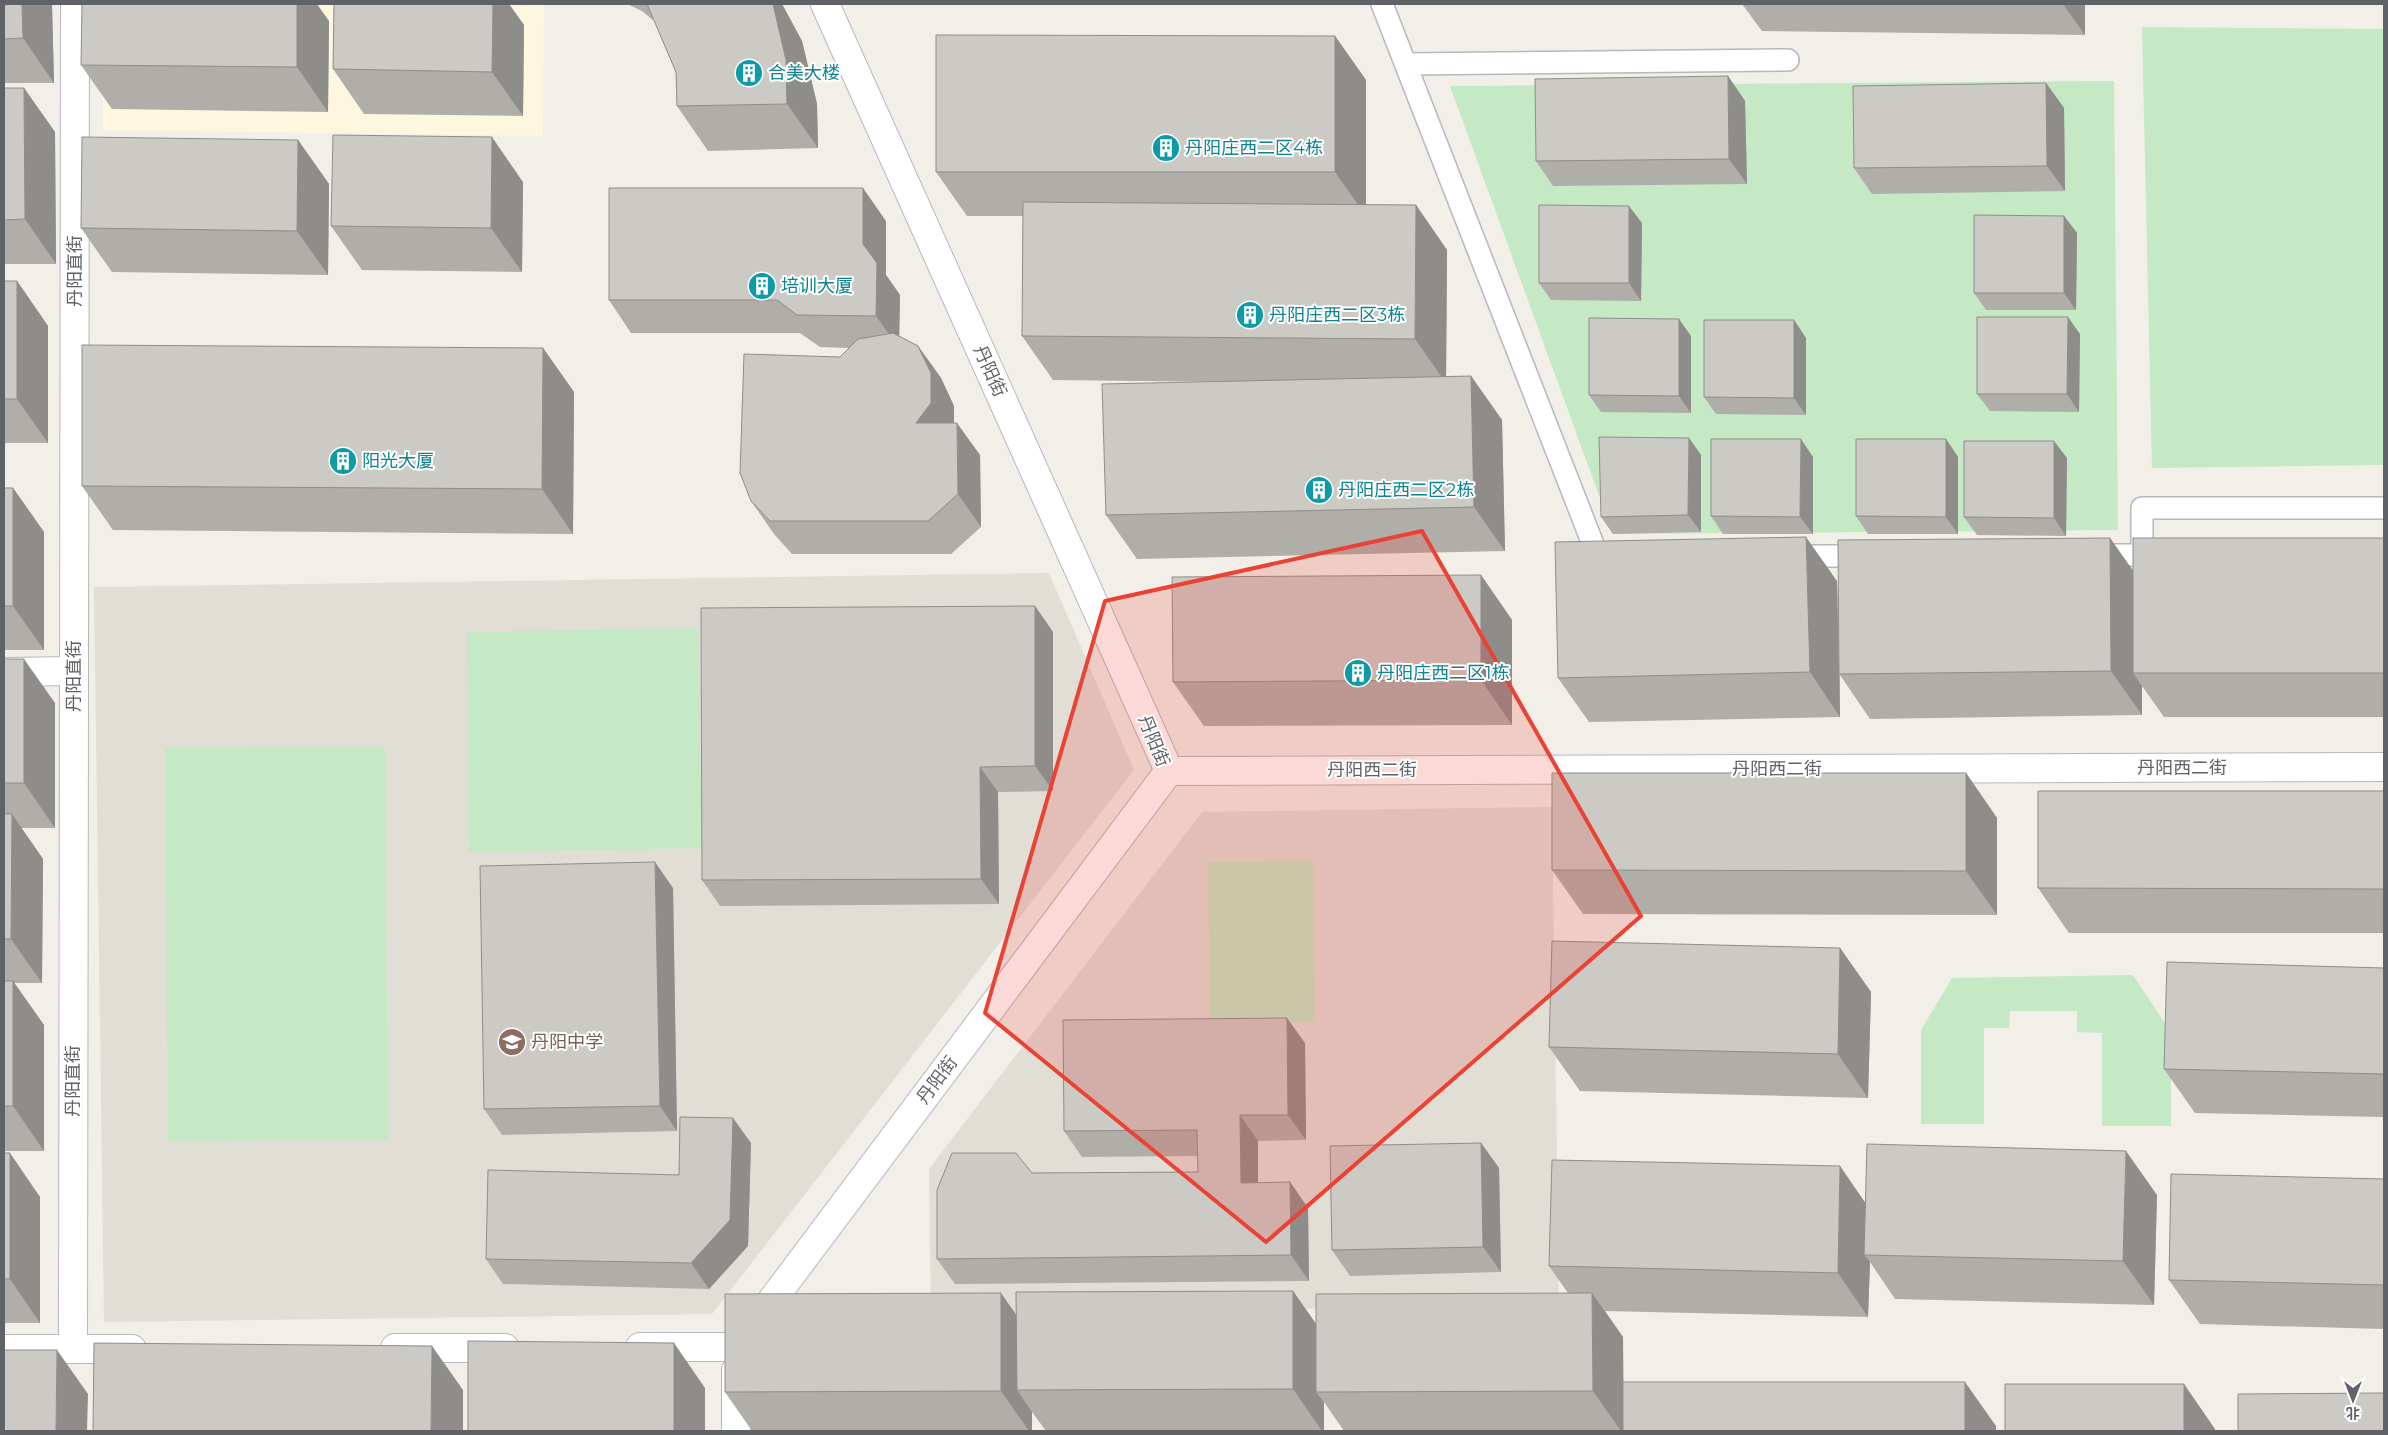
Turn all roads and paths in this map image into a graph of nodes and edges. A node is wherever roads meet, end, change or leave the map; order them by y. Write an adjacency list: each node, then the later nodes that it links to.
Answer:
1 (75, 4): 12 (street, 丹阳直街)
2 (825, 4): 14 (street, 丹阳街)
3 (1382, 4): 5 (lane)
4 (1788, 60): 5 (lane)
5 (1406, 64): 10 (lane)
6 (2384, 508): 7 (lane)
7 (2073, 555)
8 (1776, 556): 9 (lane)
9 (1885, 556)
10 (1628, 557)
11 (4, 672): 12 (street)
12 (74, 672): 20 (street, 丹阳直街)
13 (2384, 767): 14 (street, 丹阳西二街)
14 (1169, 771): 15 (street, 丹阳街)
15 (736, 1347): 18 (street); 22 (street)
16 (370, 1348): 17 (street)
17 (528, 1348)
18 (618, 1348)
19 (4, 1349): 20 (street)
20 (73, 1349): 21 (street)
21 (152, 1349)
22 (736, 1431)

